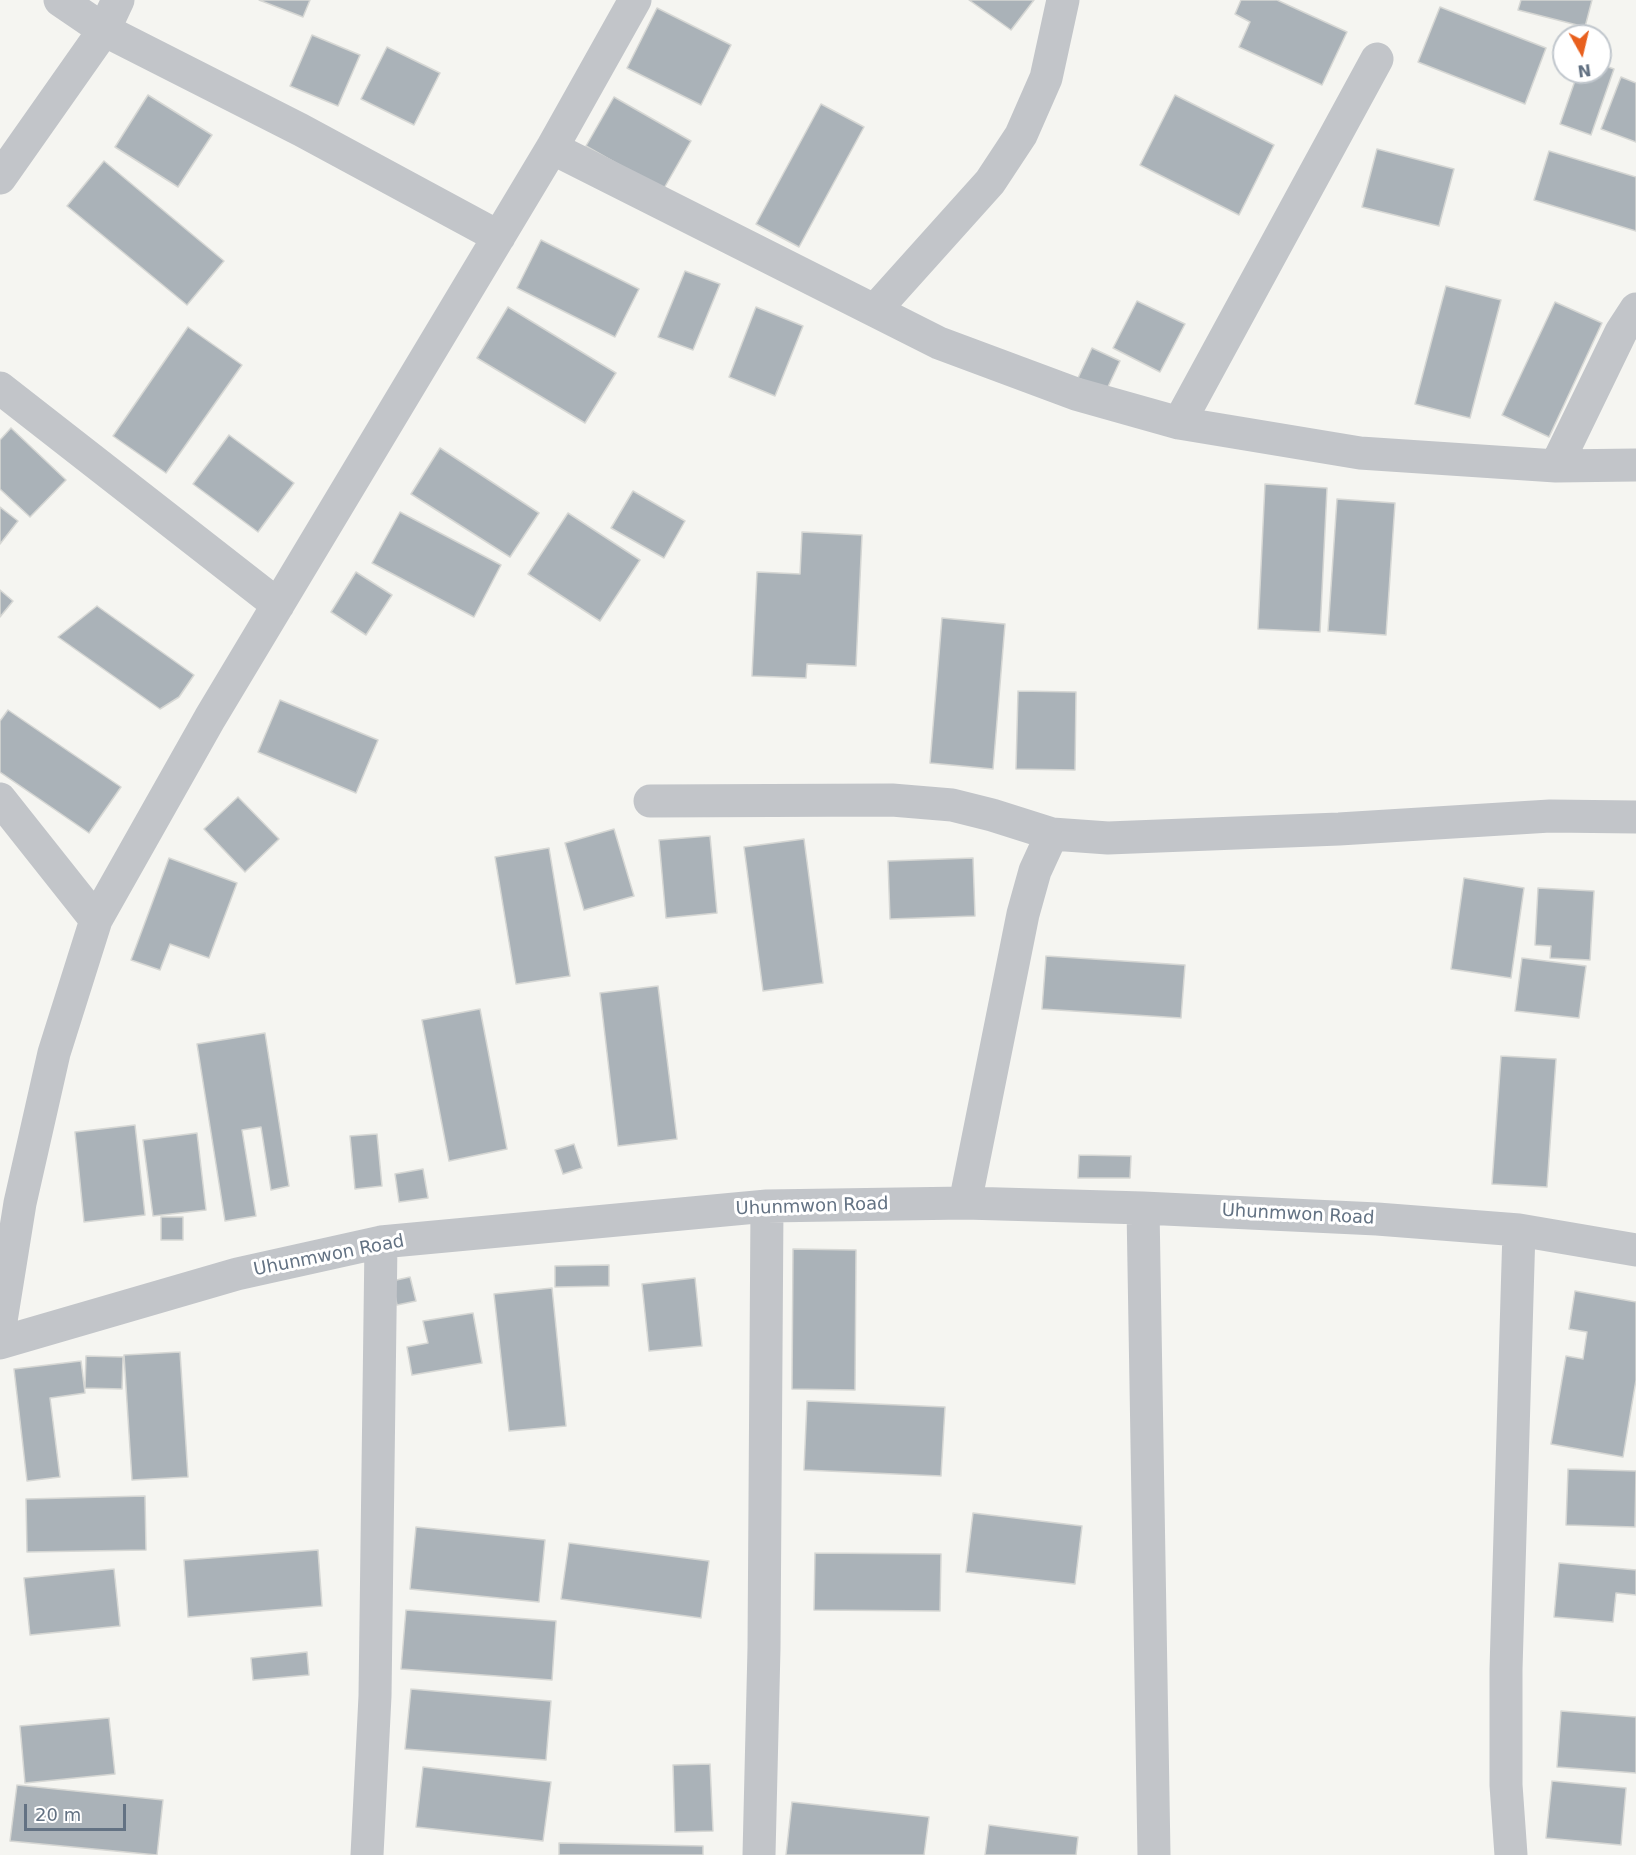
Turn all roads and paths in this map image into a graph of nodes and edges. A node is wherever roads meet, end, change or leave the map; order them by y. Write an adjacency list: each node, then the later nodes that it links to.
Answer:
1 (60, 0): 5 (street)
2 (118, 0): 5 (street)
3 (635, 0): 7 (street)
4 (1063, 0): 11 (street)
5 (104, 30): 8 (street); 9 (street)
6 (1377, 59): 13 (street)
7 (552, 148): 9 (street); 11 (street)
8 (0, 178)
9 (499, 237): 16 (street)
10 (1636, 309): 15 (street)
11 (874, 310): 13 (street)
12 (0, 388): 16 (street)
13 (1179, 423): 15 (street)
14 (1636, 465): 15 (street)
15 (1556, 466)
16 (278, 605): 21 (street)
17 (0, 799): 21 (street)
18 (650, 801): 20 (street)
19 (1636, 817): 20 (street)
20 (1052, 834): 23 (street)
21 (96, 920): 22 (street)
22 (10, 1197): 29 (street)
23 (965, 1203): 24 (street, Uhunmwon Road); 25 (street, Uhunmwon Road)
24 (767, 1206): 27 (street, Uhunmwon Road); 32 (street)
25 (1143, 1208): 26 (street, Uhunmwon Road); 33 (street)
26 (1519, 1230): 28 (street, Uhunmwon Road); 34 (street)
27 (381, 1242): 30 (street, Uhunmwon Road); 31 (street)
28 (1636, 1250)
29 (0, 1327)
30 (0, 1343)
31 (367, 1855)
32 (759, 1855)
33 (1154, 1855)
34 (1511, 1855)

